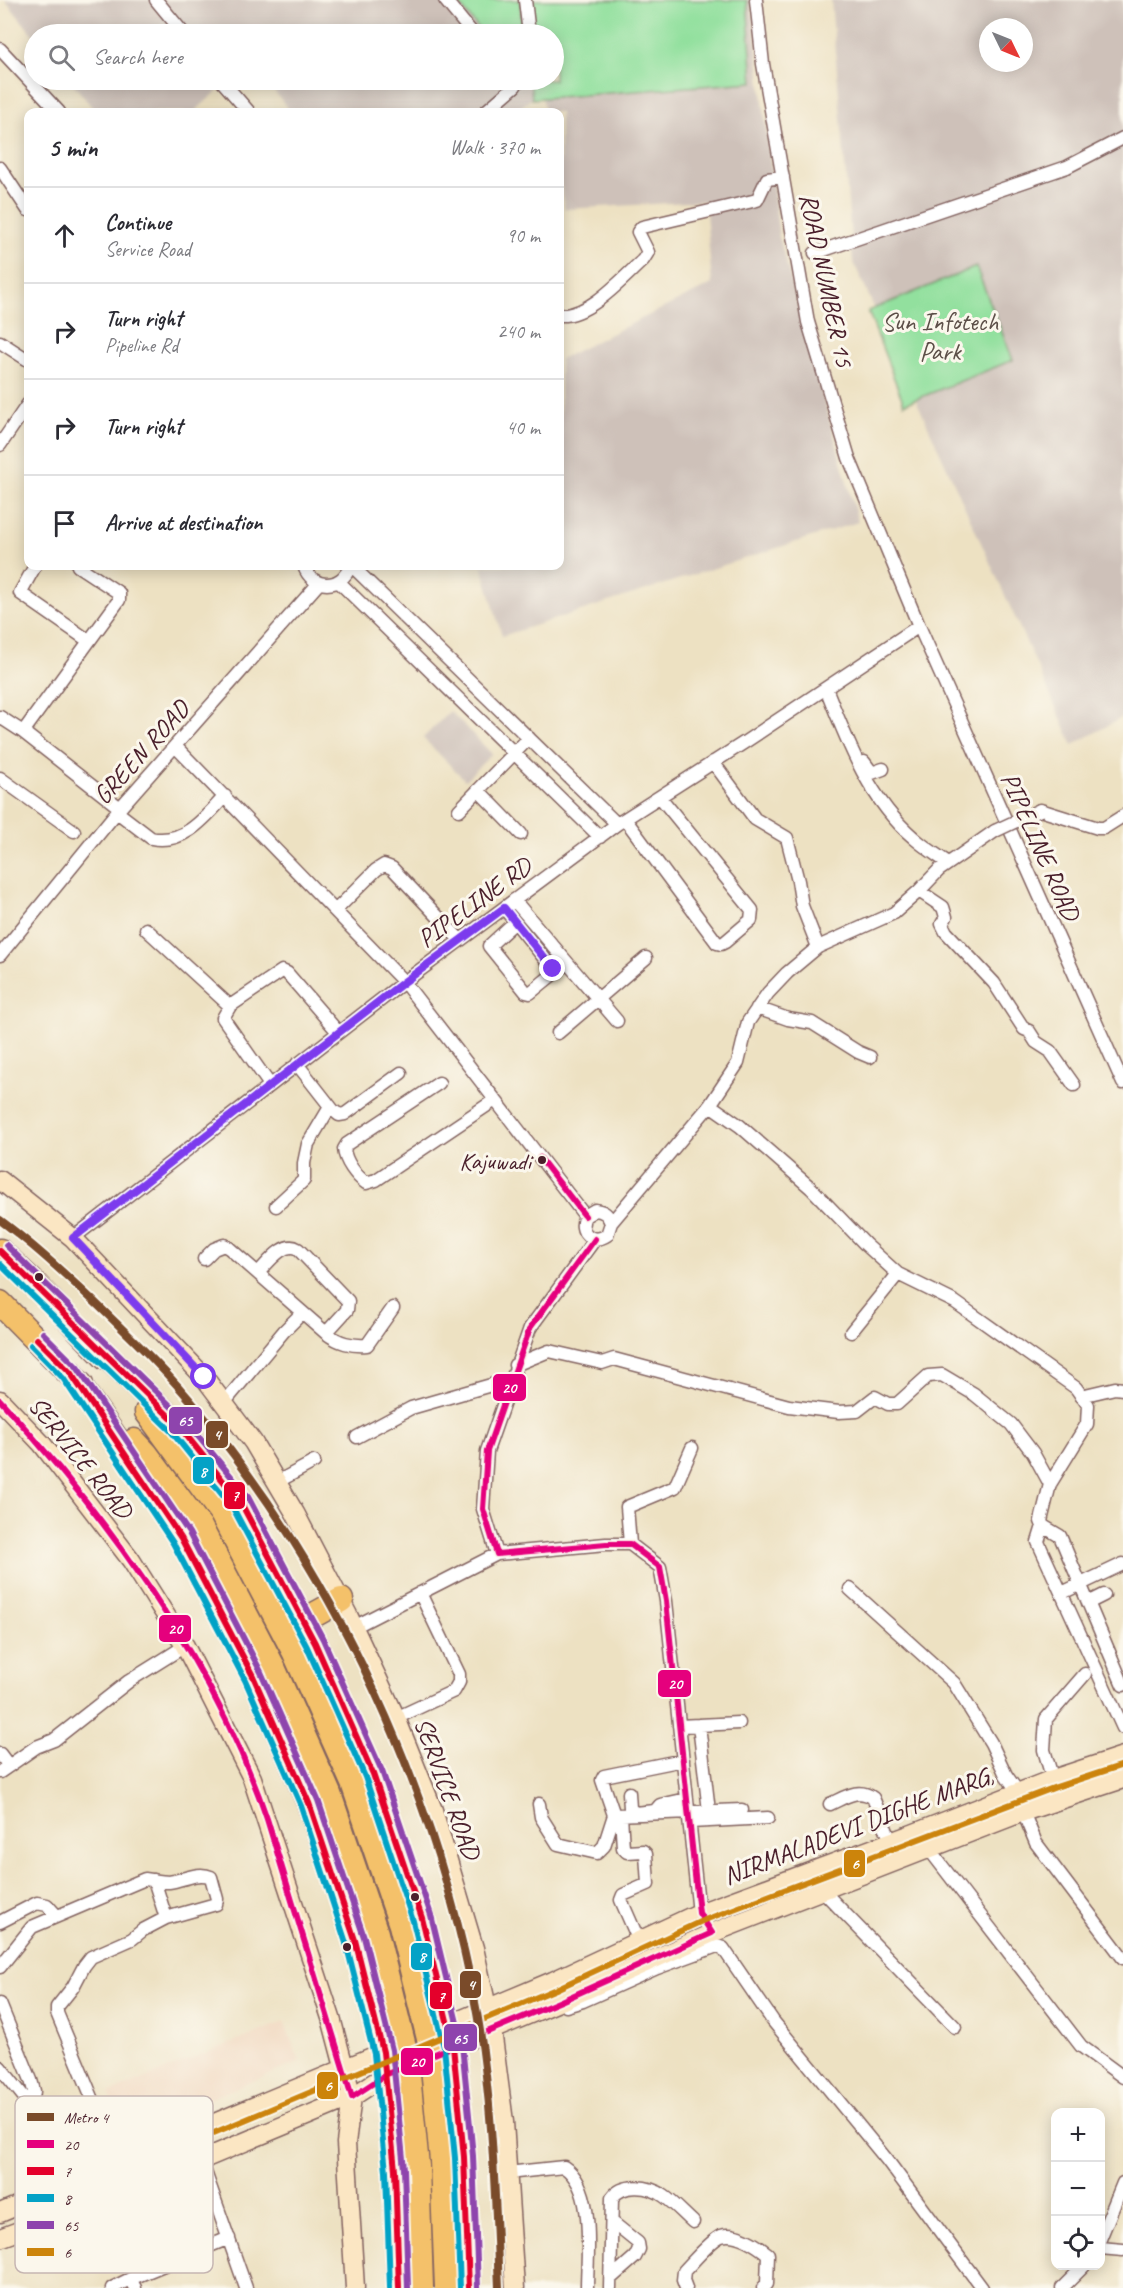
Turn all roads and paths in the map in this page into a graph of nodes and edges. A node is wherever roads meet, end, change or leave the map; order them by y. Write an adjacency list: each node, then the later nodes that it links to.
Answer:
1 (156, 0): 5 (street)
2 (445, 0): 6 (street)
3 (525, 0): 7 (street)
4 (756, 0): 18 (street, ROAD NUMBER 15)
5 (176, 24)
6 (465, 24)
7 (528, 24)
8 (0, 49): 9 (street)
9 (24, 75)
10 (38, 90): 13 (street)
11 (230, 90): 14 (street)
12 (506, 90): 15 (street)
13 (55, 108)
14 (246, 108)
15 (489, 108)
16 (1123, 138): 20 (street)
17 (0, 168): 19 (street)
18 (783, 177): 21 (street); 33 (street, ROAD NUMBER 15)
19 (24, 204)
20 (815, 253)
21 (564, 316)
22 (3, 348): 23 (street)
23 (24, 358)
24 (24, 410): 25 (street)
25 (0, 445)
26 (33, 570): 34 (street)
27 (84, 570): 34 (street)
28 (306, 570): 32 (street)
29 (349, 570): 31 (street)
30 (355, 570): 38 (street)
31 (338, 581): 32 (street); 40 (street)
32 (319, 583): 39 (street, GREEN ROAD)
33 (919, 626): 35 (street, PIPELINE RD); 77 (street, PIPELINE ROAD)
34 (89, 640): 37 (street)
35 (826, 688): 41 (street); 42 (street, PIPELINE RD)
36 (0, 717): 37 (street)
37 (23, 732): 48 (street)
38 (529, 738): 40 (street); 51 (street)
39 (176, 747): 46 (street); 48 (street, GREEN ROAD)
40 (514, 753): 45 (street); 54 (street)
41 (855, 755): 43 (street); 55 (street)
42 (713, 762): 47 (street, PIPELINE RD); 63 (street)
43 (883, 768)
44 (0, 778): 52 (street)
45 (478, 790): 49 (street); 53 (street)
46 (225, 796): 48 (street); 59 (street)
47 (660, 797): 51 (street, PIPELINE RD); 51 (street)
48 (119, 810): 64 (street, GREEN ROAD)
49 (459, 810)
50 (1123, 816): 55 (street, bridge)
51 (621, 821): 54 (street, PIPELINE RD)
52 (74, 831)
53 (521, 834)
54 (600, 837): 57 (street, PIPELINE RD)
55 (948, 863): 56 (street)
56 (919, 891): 63 (street); 79 (street)
57 (514, 900): 58 (street, PIPELINE RD); 67 (street)
58 (504, 908): 60 (street); 62 (street, PIPELINE RD)
59 (335, 911): 62 (street); 66 (street)
60 (515, 922): 60 (street)
61 (146, 929): 68 (street)
62 (460, 940): 66 (street, PIPELINE RD)
63 (818, 947): 69 (street)
64 (0, 955)
65 (646, 958): 67 (street)
66 (404, 982): 71 (street, PIPELINE RD); 80 (street)
67 (598, 999): 70 (street); 72 (street)
68 (230, 1006): 71 (street); 78 (street)
69 (757, 1008): 73 (street); 81 (street)
70 (617, 1021)
71 (338, 1032): 74 (street, PIPELINE RD)
72 (558, 1033)
73 (870, 1057)
74 (297, 1064): 78 (street, PIPELINE RD); 82 (street)
75 (401, 1073): 82 (street)
76 (439, 1083): 80 (street)
77 (1123, 1083)
78 (270, 1085): 87 (street, PIPELINE RD)
79 (1074, 1085)
80 (495, 1100): 85 (street)
81 (710, 1105): 86 (street); 92 (street)
82 (330, 1107): 84 (street)
83 (0, 1180): 87 (main road, SERVICE ROAD)
84 (276, 1206)
85 (585, 1216): 86 (street); 88 (street)
86 (611, 1223): 88 (street)
87 (73, 1238): 105 (main road, SERVICE ROAD)
88 (595, 1239): 99 (street)
89 (0, 1251): 98 (highway)
90 (204, 1259): 91 (street)
91 (258, 1273): 95 (street); 97 (street)
92 (898, 1274): 96 (street); 103 (street)
93 (0, 1303): 100 (highway)
94 (393, 1308): 97 (street)
95 (302, 1313): 97 (street); 105 (street)
96 (851, 1332)
97 (326, 1333)
98 (97, 1347): 121 (highway); 200 (highway, bridge)
99 (515, 1365): 101 (street); 110 (street)
100 (70, 1372): 167 (highway); 199 (highway, bridge)
101 (512, 1379): 106 (street); 113 (street)
102 (1123, 1389): 103 (street)
103 (1082, 1396): 110 (street)
104 (0, 1400): 123 (main road, SERVICE ROAD)
105 (224, 1403): 109 (main road, SERVICE ROAD)
106 (357, 1437)
107 (692, 1448): 112 (street)
108 (314, 1462): 109 (street)
109 (277, 1482): 120 (main road, SERVICE ROAD)
110 (1050, 1484): 111 (street)
111 (1043, 1526): 118 (street); 119 (street)
112 (630, 1544): 113 (street); 128 (street)
113 (497, 1554): 117 (street)
114 (1123, 1564): 119 (street)
115 (850, 1589): 137 (street)
116 (1102, 1591): 119 (street)
117 (420, 1593): 122 (street); 126 (street)
118 (1062, 1593): 119 (street); 130 (street)
119 (1084, 1595): 125 (street)
120 (341, 1600): 121 (highway); 122 (main road, SERVICE ROAD)
121 (303, 1621): 166 (highway)
122 (354, 1627): 126 (main road, SERVICE ROAD)
123 (185, 1646): 134 (street); 169 (main road, SERVICE ROAD)
124 (1085, 1674): 135 (street)
125 (1123, 1685)
126 (396, 1718): 163 (main road, SERVICE ROAD)
127 (739, 1723): 129 (street)
128 (679, 1725): 129 (street); 133 (street)
129 (699, 1725): 142 (street)
130 (1123, 1728)
131 (0, 1754): 134 (street)
132 (1123, 1755): 135 (main road, NIRMALADEVI DIGHE MARG,)
133 (683, 1760): 144 (street); 146 (street)
134 (4, 1769)
135 (1053, 1779): 137 (main road, NIRMALADEVI DIGHE MARG,); 139 (street)
136 (1123, 1779): 139 (main road, NIRMALADEVI DIGHE MARG,)
137 (1018, 1792): 145 (street); 148 (main road, NIRMALADEVI DIGHE MARG,)
138 (629, 1793): 146 (street)
139 (1059, 1800): 145 (main road, NIRMALADEVI DIGHE MARG,)
140 (539, 1804): 146 (street)
141 (830, 1804): 148 (street)
142 (709, 1810): 143 (street); 144 (street)
143 (742, 1810)
144 (689, 1811): 146 (street); 147 (street); 153 (street)
145 (1023, 1812): 149 (main road, NIRMALADEVI DIGHE MARG,); 159 (street)
146 (626, 1815): 158 (street)
147 (768, 1818)
148 (892, 1841): 150 (street); 153 (main road, NIRMALADEVI DIGHE MARG,)
149 (928, 1849): 150 (main road, NIRMALADEVI DIGHE MARG,); 170 (street)
150 (899, 1860): 152 (main road, NIRMALADEVI DIGHE MARG,)
151 (154, 1880): 154 (street); 155 (street); 155 (street)
152 (822, 1890): 157 (main road, NIRMALADEVI DIGHE MARG,); 164 (street)
153 (699, 1913): 157 (street); 158 (main road, NIRMALADEVI DIGHE MARG,)
154 (57, 1916): 156 (street); 160 (street)
155 (166, 1918): 173 (street)
156 (0, 1922)
157 (712, 1933): 161 (main road, NIRMALADEVI DIGHE MARG,)
158 (639, 1941): 163 (main road, NIRMALADEVI DIGHE MARG,)
159 (1123, 1958)
160 (0, 1967)
161 (561, 2001): 165 (main road, NIRMALADEVI DIGHE MARG,); 206 (street)
162 (0, 2004): 172 (street)
163 (486, 2007): 165 (main road, SERVICE ROAD); 166 (main road, NIRMALADEVI DIGHE MARG,)
164 (955, 2027)
165 (492, 2030): 166 (main road, NIRMALADEVI DIGHE MARG,); 179 (main road, SERVICE ROAD)
166 (450, 2036): 167 (main road, NIRMALADEVI DIGHE MARG,); 176 (highway)
167 (385, 2063): 169 (main road); 174 (main road); 177 (highway)
168 (0, 2067): 171 (street)
169 (344, 2068): 174 (main road, SERVICE ROAD); 175 (main road)
170 (1123, 2077)
171 (23, 2096)
172 (33, 2096)
173 (91, 2096)
174 (352, 2097): 178 (main road); 197 (main road, SERVICE ROAD)
175 (213, 2123)
176 (461, 2128): 177 (highway); 201 (highway)
177 (392, 2131): 198 (highway)
178 (213, 2155)
179 (507, 2173): 202 (main road, SERVICE ROAD); 203 (street)
180 (1123, 2183): 185 (street)
181 (213, 2193): 187 (street)
182 (3, 2212): 186 (main road)
183 (612, 2222): 184 (street); 194 (street); 194 (street)
184 (693, 2222)
185 (1105, 2228)
186 (8, 2234)
187 (229, 2238): 188 (street); 196 (street)
188 (213, 2245)
189 (1105, 2248): 190 (street)
190 (1123, 2250)
191 (1079, 2270): 207 (street)
192 (154, 2273): 193 (street)
193 (132, 2283): 195 (street)
194 (611, 2283)
195 (112, 2288)
196 (246, 2288)
197 (355, 2288)
198 (399, 2288)
199 (421, 2288)
200 (447, 2288)
201 (469, 2288)
202 (515, 2288)
203 (587, 2288)
204 (686, 2288): 205 (street)
205 (763, 2288)
206 (982, 2288)
207 (1062, 2288)

